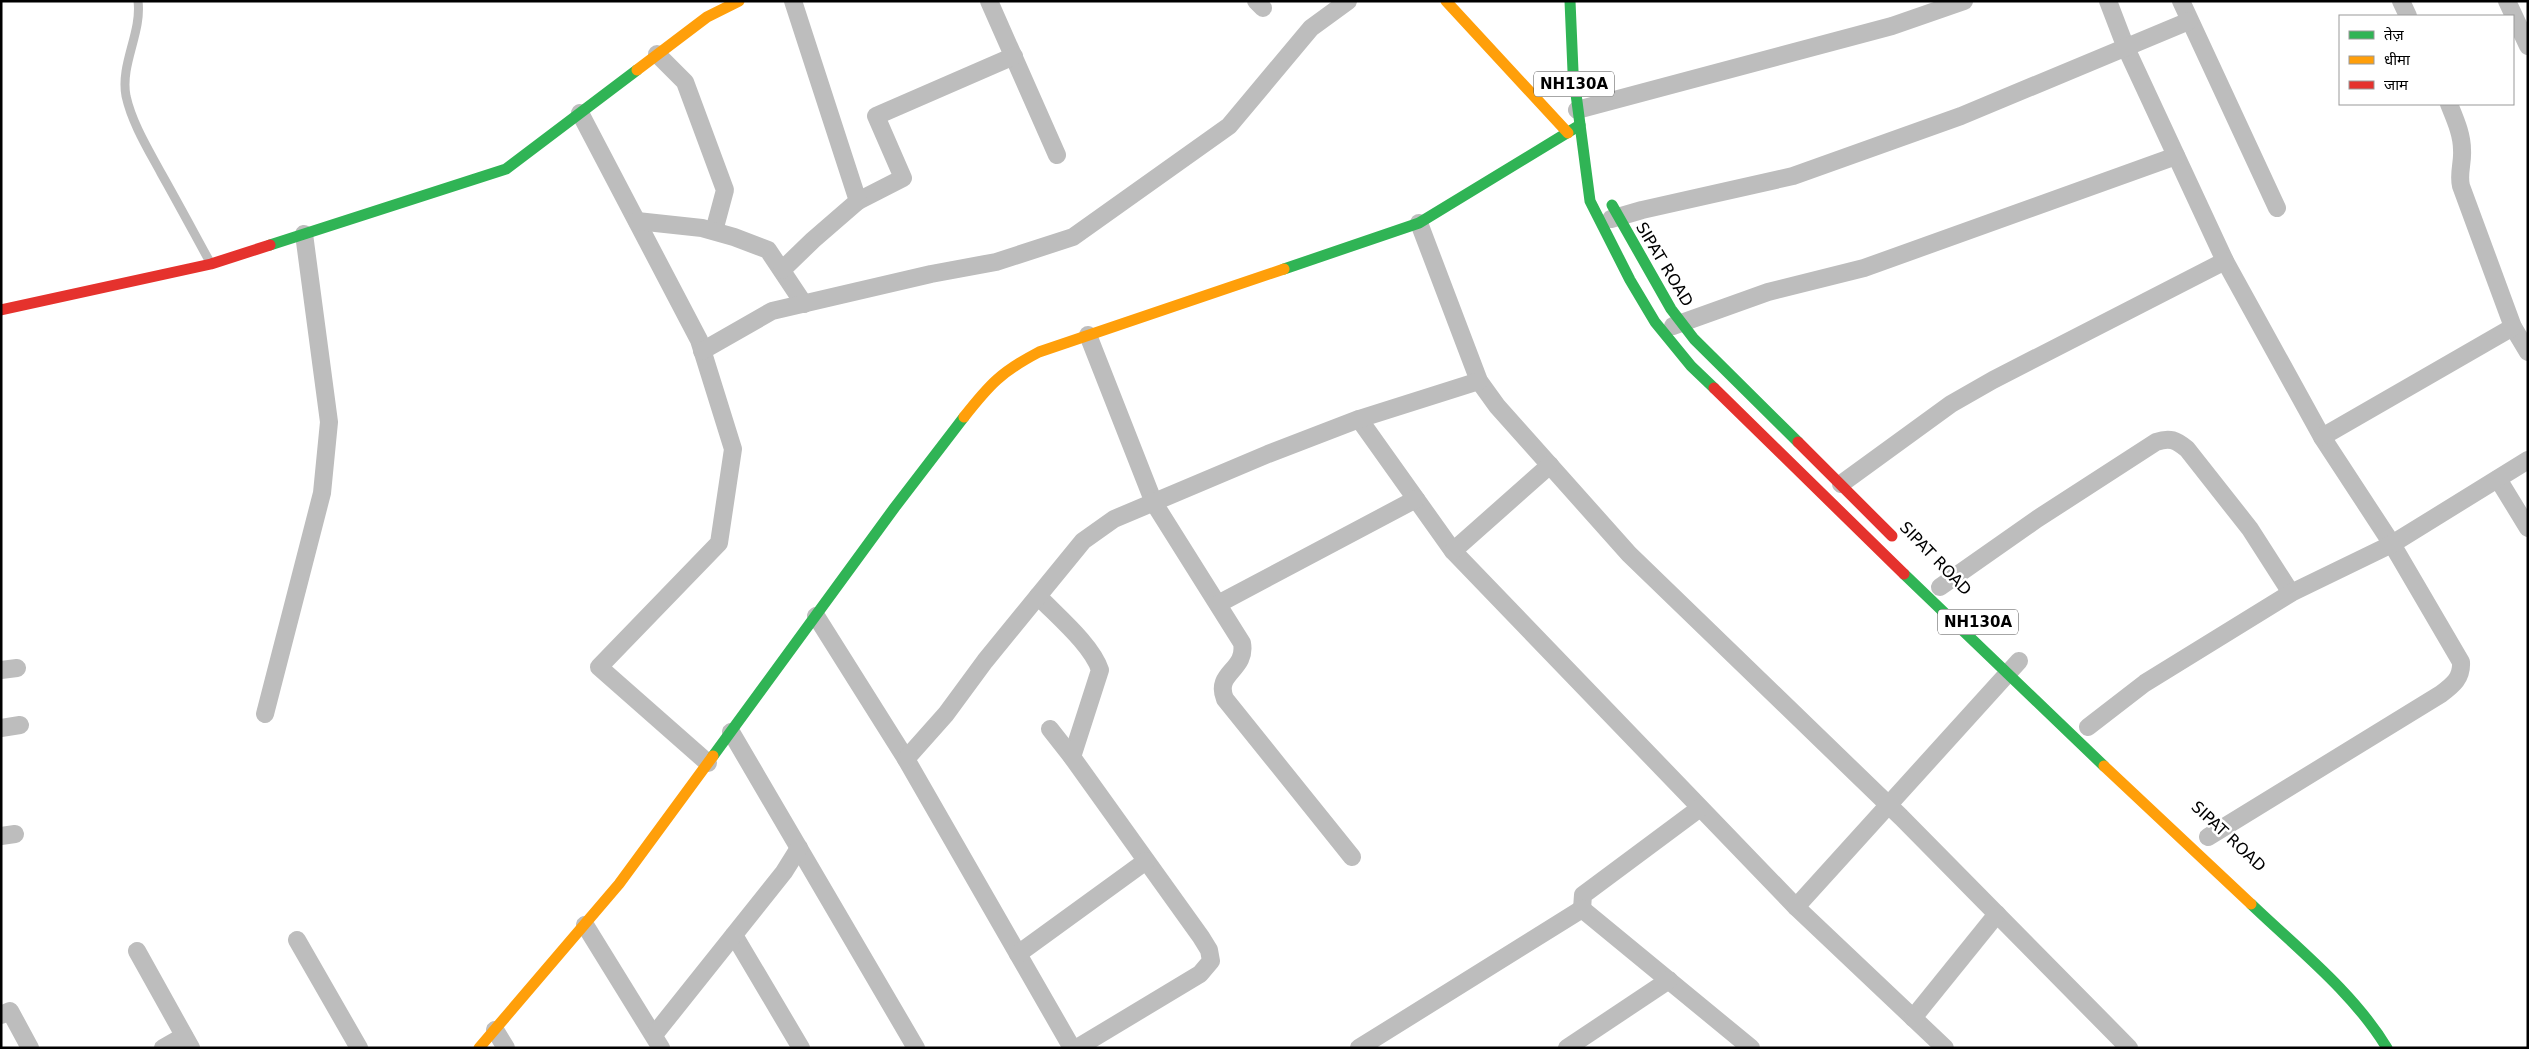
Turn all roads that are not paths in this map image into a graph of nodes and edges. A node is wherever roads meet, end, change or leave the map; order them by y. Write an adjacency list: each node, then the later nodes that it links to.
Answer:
1 (138, 1): 37 (lane)
2 (739, 1): 19 (main road)
3 (793, 1): 28 (street)
4 (989, 1): 20 (street)
5 (1348, 1): 39 (street)
6 (1446, 1): 24 (main road)
7 (1570, 1): 23 (main road, SIPAT ROAD / NH130A)
8 (1964, 1): 23 (street)
9 (2108, 1): 18 (street)
10 (2181, 1): 16 (street)
11 (2401, 1): 13 (street)
12 (2507, 1): 14 (street)
13 (2408, 15)
14 (2514, 15)
15 (2514, 16): 17 (street)
16 (2188, 22): 18 (street); 29 (street)
17 (2528, 46)
18 (2126, 48): 26 (street); 30 (street)
19 (657, 54): 22 (main road); 34 (street)
20 (1014, 56): 25 (street); 28 (street)
21 (2449, 105): 42 (street)
22 (580, 113): 31 (street); 35 (main road)
23 (1579, 118): 24 (main road); 27 (main road, SIPAT ROAD / NH130A)
24 (1568, 133): 32 (main road)
25 (1057, 155)
26 (2176, 156): 36 (street); 41 (street)
27 (1586, 166): 30 (main road, SIPAT ROAD / NH130A); 33 (main road, SIPAT ROAD / NH130A)
28 (858, 201): 38 (street)
29 (2277, 208)
30 (1618, 217): 33 (street); 41 (main road, SIPAT ROAD / NH130A)
31 (637, 221): 34 (street); 45 (street)
32 (1419, 223): 44 (main road); 47 (street)
33 (1601, 223): 43 (main road, SIPAT ROAD / NH130A)
34 (714, 231): 38 (street)
35 (304, 234): 37 (main road); 67 (street)
36 (2225, 261): 49 (street); 53 (street)
37 (211, 264): 40 (main road)
38 (782, 270): 39 (street)
39 (804, 304): 45 (street)
40 (1, 310)
41 (1681, 322): 43 (street); 53 (main road, SIPAT ROAD / NH130A)
42 (2513, 327): 46 (street); 49 (street)
43 (1663, 331): 66 (main road, SIPAT ROAD / NH130A)
44 (1088, 335): 55 (street); 64 (main road)
45 (702, 351): 75 (street)
46 (2528, 352)
47 (1479, 381): 48 (street); 51 (street)
48 (1359, 419): 54 (street); 55 (street)
49 (2322, 437): 58 (street)
50 (2528, 460): 52 (street)
51 (1550, 465): 59 (street); 76 (street)
52 (2498, 479): 56 (street); 58 (street)
53 (1841, 484): 57 (main road, SIPAT ROAD / NH130A)
54 (1416, 499): 59 (street); 63 (street)
55 (1154, 503): 62 (street); 63 (street)
56 (2528, 528)
57 (1900, 544)
58 (2392, 544): 61 (street); 78 (street)
59 (1453, 551): 77 (street)
60 (1939, 586): 61 (street)
61 (2291, 593): 69 (street)
62 (1038, 596): 73 (street); 74 (street)
63 (1218, 604): 80 (street)
64 (816, 616): 72 (main road); 74 (street)
65 (2020, 662): 66 (street)
66 (2008, 675): 76 (street); 110 (main road, SIPAT ROAD / NH130A)
67 (265, 714)
68 (20, 725): 70 (street)
69 (2088, 727)
70 (1, 728)
71 (1050, 729): 73 (street)
72 (731, 732): 75 (main road); 79 (street)
73 (1072, 757): 81 (street)
74 (906, 759): 89 (street)
75 (708, 763): 85 (main road)
76 (1888, 804): 82 (street); 84 (street)
77 (1700, 808): 82 (street); 83 (street)
78 (2208, 838)
79 (799, 848): 86 (street); 103 (street)
80 (1352, 857)
81 (1146, 861): 89 (street); 105 (street)
82 (1796, 907): 92 (street)
83 (1582, 909): 90 (street); 106 (street)
84 (1997, 914): 92 (street); 109 (street)
85 (585, 925): 93 (main road); 94 (street)
86 (734, 936): 94 (street); 102 (street)
87 (297, 940): 99 (street)
88 (137, 951): 95 (street)
89 (1018, 954): 104 (street)
90 (1669, 980): 107 (street); 108 (street)
91 (1, 1015): 97 (street)
92 (1913, 1018): 96 (street)
93 (495, 1030): 100 (main road); 101 (street)
94 (658, 1041)
95 (188, 1042): 98 (street)
96 (1942, 1047)
97 (30, 1048)
98 (163, 1048)
99 (359, 1048)
100 (479, 1048)
101 (506, 1048)
102 (801, 1048)
103 (916, 1048)
104 (1072, 1048)
105 (1077, 1048)
106 (1359, 1048)
107 (1567, 1048)
108 (1751, 1048)
109 (2129, 1048)
110 (2387, 1048)

